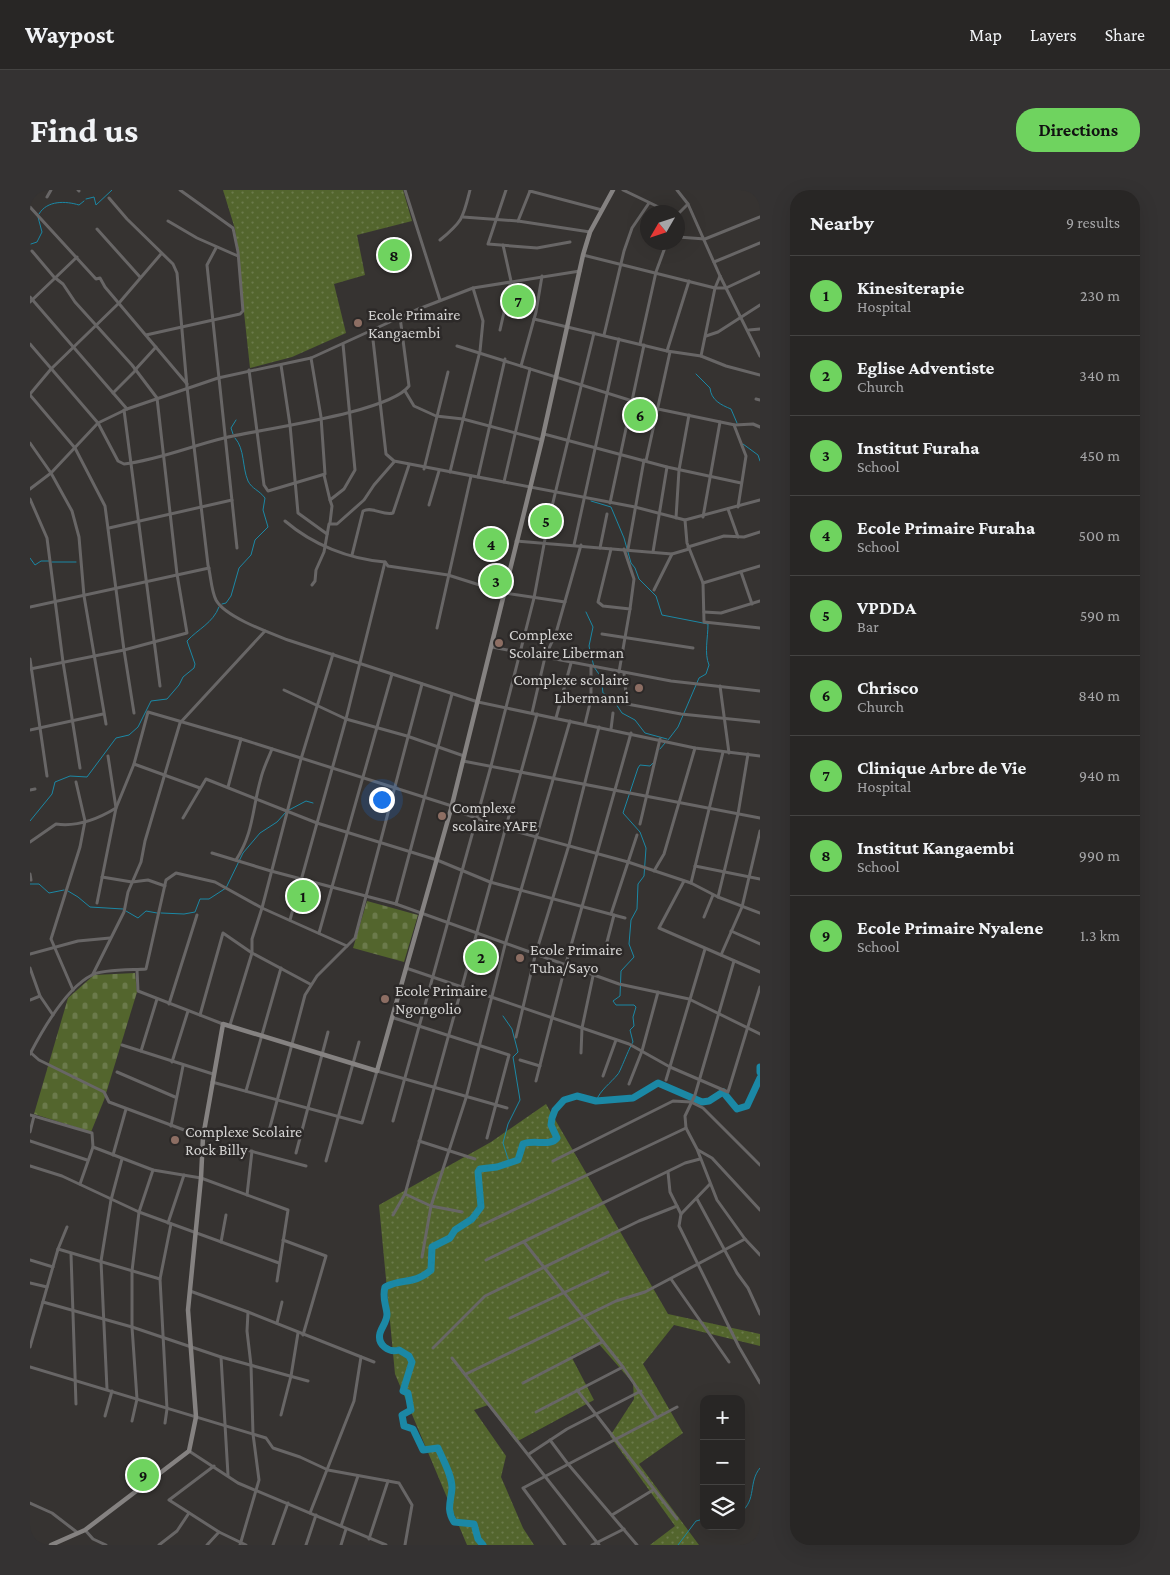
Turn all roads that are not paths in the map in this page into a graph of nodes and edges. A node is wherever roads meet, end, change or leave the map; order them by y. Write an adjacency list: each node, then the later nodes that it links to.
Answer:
1 (52, 190): 10 (street)
2 (180, 190): 36 (street)
3 (405, 190): 53 (street)
4 (470, 190): 18 (street)
5 (506, 190): 21 (street)
6 (530, 190): 17 (street); 22 (street)
7 (613, 190): 17 (street)
8 (623, 190): 12 (street)
9 (677, 190): 13 (street)
10 (47, 197)
11 (109, 198): 34 (street)
12 (649, 203): 14 (street); 39 (street)
13 (688, 204): 16 (street); 26 (street)
14 (653, 205)
15 (30, 207): 37 (street)
16 (685, 207)
17 (602, 210): 24 (street)
18 (463, 217): 21 (street); 27 (street)
19 (760, 217): 26 (street)
20 (168, 220): 31 (street)
21 (496, 220): 22 (street); 30 (street)
22 (518, 221): 24 (street)
23 (97, 229): 46 (street)
24 (590, 232): 35 (street)
25 (685, 238): 26 (street)
26 (705, 239): 38 (street)
27 (440, 240)
28 (570, 242): 30 (street)
29 (760, 243): 38 (street)
30 (503, 245): 47 (street)
31 (216, 248): 36 (street); 59 (street)
32 (664, 250): 41 (street)
33 (32, 251): 45 (street)
34 (161, 254): 46 (street); 62 (street)
35 (584, 255): 39 (street); 40 (street)
36 (238, 256): 59 (street)
37 (77, 257): 45 (street); 54 (street)
38 (714, 262): 44 (street)
39 (620, 264): 41 (street); 69 (street)
40 (580, 270): 43 (street); 61 (street)
41 (656, 272): 48 (street); 74 (street)
42 (760, 272): 51 (street)
43 (542, 276): 47 (street); 58 (street)
44 (720, 276): 50 (street); 51 (street)
45 (54, 277): 52 (street); 60 (street)
46 (140, 277): 54 (street)
47 (510, 281): 49 (street); 64 (street)
48 (689, 281): 50 (street); 79 (street)
49 (472, 288): 53 (street); 78 (street)
50 (715, 288): 51 (street); 70 (street)
51 (726, 288): 56 (street)
52 (31, 299): 75 (street)
53 (440, 300): 57 (street)
54 (118, 303): 60 (street); 68 (street)
55 (760, 304): 56 (street)
56 (741, 315): 65 (street); 70 (street)
57 (400, 317): 66 (street); 96 (street)
58 (534, 319): 61 (street); 85 (street)
59 (213, 320): 62 (street); 92 (street)
60 (96, 324): 75 (street); 88 (street)
61 (568, 326): 67 (street); 93 (street)
62 (181, 329): 68 (street); 95 (street)
63 (760, 329): 65 (street)
64 (500, 330)
65 (749, 330): 81 (street)
66 (372, 331): 73 (street); 102 (street)
67 (594, 332): 69 (street); 94 (street)
68 (146, 335): 77 (street)
69 (604, 335): 71 (street)
70 (705, 336): 80 (street)
71 (619, 339): 74 (street); 98 (street)
72 (30, 344): 86 (street)
73 (343, 344): 82 (street); 105 (street)
74 (642, 345): 79 (street); 101 (street)
75 (74, 346): 86 (street); 97 (street)
76 (457, 346): 78 (street)
77 (156, 347): 88 (street); 95 (street)
78 (480, 351): 83 (street); 109 (street)
79 (668, 351): 80 (street); 103 (street)
80 (701, 356): 91 (street)
81 (760, 356)
82 (311, 358): 84 (street); 108 (street)
83 (504, 359): 85 (street); 113 (street)
84 (281, 365): 89 (street); 112 (street)
85 (521, 366): 87 (street)
86 (51, 368): 99 (street); 111 (street)
87 (530, 369): 93 (street); 117 (street)
88 (136, 370): 97 (street); 100 (street)
89 (249, 370): 92 (street); 116 (street)
90 (448, 372): 107 (street)
91 (760, 375)
92 (218, 378): 95 (street); 119 (street)
93 (555, 378): 94 (street); 118 (street)
94 (581, 385): 98 (street); 120 (street)
95 (187, 386): 100 (street); 124 (street)
96 (405, 391): 102 (street); 107 (street)
97 (113, 393): 104 (street)
98 (608, 393): 101 (street); 123 (street)
99 (30, 394): 125 (street)
100 (157, 398): 104 (street); 127 (street)
101 (633, 400): 103 (street); 126 (street)
102 (380, 403): 105 (street); 128 (street)
103 (658, 409): 106 (street); 129 (street)
104 (125, 410): 111 (street); 130 (street)
105 (351, 412): 108 (street); 151 (street)
106 (689, 415): 110 (street); 134 (street)
107 (436, 416): 109 (street); 133 (street)
108 (320, 418): 112 (street); 138 (street)
109 (463, 419): 113 (street); 136 (street)
110 (720, 422): 114 (street); 140 (street)
111 (98, 423): 125 (street); 130 (street)
112 (290, 425): 116 (street); 142 (street)
113 (490, 425): 117 (street); 141 (street)
114 (736, 425): 115 (street); 144 (street)
115 (760, 426)
116 (257, 432): 119 (street); 142 (street)
117 (514, 432): 121 (street); 143 (street)
118 (543, 433): 120 (street); 121 (street)
119 (225, 438): 124 (street); 150 (street)
120 (570, 439): 123 (street); 147 (street)
121 (542, 440): 145 (street)
122 (30, 443): 137 (street)
123 (594, 445): 126 (street); 148 (street)
124 (194, 446): 127 (street); 155 (street)
125 (75, 448): 137 (street); 168 (street)
126 (620, 454): 129 (street); 153 (street)
127 (163, 455): 130 (street); 159 (street)
128 (394, 461): 131 (street); 167 (street)
129 (644, 461): 132 (street); 156 (street)
130 (132, 463): 165 (street)
131 (409, 465): 133 (street); 184 (street)
132 (667, 467): 134 (street); 161 (street)
133 (424, 469): 135 (street)
134 (679, 470): 140 (street); 163 (street)
135 (439, 471): 136 (street); 154 (street)
136 (450, 472): 139 (street)
137 (51, 473): 146 (street); 197 (street)
138 (324, 475): 142 (street); 151 (street)
139 (471, 476): 141 (street); 190 (street)
140 (710, 476): 144 (street); 162 (street)
141 (478, 477): 143 (street)
142 (295, 482): 170 (street)
143 (504, 482): 145 (street)
144 (741, 483): 157 (street)
145 (530, 487): 147 (street); 172 (street)
146 (30, 489)
147 (557, 492): 148 (street); 173 (street)
148 (583, 498): 153 (street); 174 (street)
149 (30, 499): 199 (street)
150 (232, 500): 155 (street); 177 (street)
151 (330, 500): 167 (street)
152 (760, 500): 157 (street)
153 (610, 503): 156 (street)
154 (429, 504)
155 (202, 506): 159 (street); 187 (street)
156 (635, 507): 161 (street); 181 (street)
157 (738, 507): 158 (street)
158 (728, 509): 162 (street); 171 (street)
159 (171, 514): 165 (street); 189 (street)
160 (607, 514): 178 (street)
161 (660, 514): 163 (street); 182 (street)
162 (703, 517): 164 (street)
163 (676, 518): 164 (street)
164 (686, 520): 179 (street)
165 (139, 522): 168 (street); 191 (street)
166 (285, 522): 176 (street)
167 (330, 523): 170 (street)
168 (109, 528): 194 (street)
169 (760, 532): 171 (street)
170 (327, 534): 176 (street)
171 (738, 537): 179 (street)
172 (516, 541): 173 (street); 196 (street)
173 (545, 542): 174 (street); 198 (street)
174 (574, 545): 175 (street)
175 (581, 545): 178 (street); 201 (street)
176 (325, 547): 184 (street); 193 (street)
177 (237, 548)
178 (600, 548): 180 (street)
179 (689, 548): 183 (street); 192 (street)
180 (612, 549): 181 (street); 204 (street)
181 (626, 549): 182 (street); 204 (street)
182 (653, 552): 183 (street)
183 (672, 554): 195 (street)
184 (352, 555): 185 (street)
185 (385, 562): 190 (street); 222 (street)
186 (760, 566): 188 (street)
187 (209, 568): 189 (street); 208 (street)
188 (741, 572): 192 (street); 202 (street)
189 (177, 574): 191 (street); 211 (street)
190 (448, 574): 196 (street); 206 (street)
191 (147, 581): 194 (street); 211 (street)
192 (703, 583): 205 (street)
193 (312, 585)
194 (116, 589): 197 (street); 214 (street)
195 (654, 590)
196 (505, 593): 198 (street); 212 (street)
197 (84, 596): 199 (street); 217 (street)
198 (534, 598): 201 (street); 215 (street)
199 (55, 601): 203 (street); 220 (street)
200 (760, 601): 202 (street)
201 (565, 602): 218 (street)
202 (752, 604): 205 (street)
203 (30, 607)
204 (630, 608): 210 (street)
205 (704, 612): 207 (street)
206 (437, 628)
207 (760, 628)
208 (265, 631): 216 (street); 248 (street)
209 (602, 634): 210 (street)
210 (625, 636): 213 (street); 225 (street)
211 (155, 641): 214 (street); 229 (street)
212 (492, 647): 215 (street); 234 (street)
213 (693, 648)
214 (124, 650): 217 (street); 237 (street)
215 (518, 652): 218 (street); 236 (street)
216 (333, 654): 222 (street); 235 (street)
217 (94, 656): 220 (street); 240 (street)
218 (545, 657): 221 (street); 238 (street)
219 (30, 659): 224 (street)
220 (63, 662): 224 (street); 245 (street)
221 (571, 662): 223 (street); 242 (street)
222 (361, 663): 227 (street); 243 (street)
223 (591, 666): 225 (street); 250 (street)
224 (31, 669): 253 (street)
225 (619, 672): 226 (street)
226 (624, 673): 230 (street); 244 (street)
227 (392, 674): 228 (street); 251 (street)
228 (422, 684): 233 (street); 257 (street)
229 (160, 686)
230 (720, 686): 232 (street); 244 (street)
231 (284, 690): 235 (street)
232 (760, 691)
233 (452, 694): 234 (street); 260 (street)
234 (478, 702): 236 (street); 267 (street)
235 (316, 706): 243 (street); 269 (street)
236 (505, 709): 238 (street); 272 (street)
237 (134, 713)
238 (532, 713): 241 (street)
239 (613, 713): 254 (street)
240 (103, 714): 245 (street); 249 (street)
241 (537, 714): 242 (street); 275 (street)
242 (556, 718): 246 (street)
243 (346, 719): 251 (street); 274 (street)
244 (725, 719): 247 (street); 264 (street)
245 (72, 721): 253 (street); 273 (street)
246 (570, 721): 250 (street); 279 (street)
247 (760, 722)
248 (180, 723): 258 (street); 271 (street); 276 (street)
249 (106, 724)
250 (584, 724): 252 (street)
251 (377, 727): 257 (street); 278 (street)
252 (599, 727): 254 (street); 281 (street)
253 (40, 728): 255 (street); 277 (street)
254 (611, 729): 256 (street)
255 (30, 730)
256 (630, 733): 259 (street); 287 (street)
257 (407, 736): 260 (street); 285 (street)
258 (241, 739): 262 (street); 282 (street)
259 (660, 739): 261 (street); 289 (street)
260 (439, 748): 267 (street); 288 (street)
261 (695, 748): 263 (street); 291 (street)
262 (272, 749): 269 (street); 290 (street)
263 (723, 752): 264 (street); 294 (street)
264 (729, 753): 265 (street)
265 (748, 754): 268 (street); 296 (street)
266 (108, 756): 292 (street)
267 (464, 756): 270 (street)
268 (760, 756)
269 (301, 759): 274 (street); 295 (street)
270 (463, 762): 272 (street); 293 (street)
271 (134, 764): 276 (street); 292 (street)
272 (491, 766): 275 (street); 298 (street)
273 (80, 768)
274 (332, 768): 278 (street); 301 (street)
275 (523, 772): 279 (street); 303 (street)
276 (164, 775): 283 (street); 329 (street)
277 (47, 776)
278 (361, 778): 285 (street); 305 (street)
279 (553, 778): 281 (street); 307 (street)
280 (76, 782): 300 (street)
281 (585, 784): 287 (street); 310 (street)
282 (228, 787): 283 (street); 290 (street)
283 (200, 788): 297 (street)
284 (35, 789): 286 (street)
285 (394, 789): 288 (street); 309 (street)
286 (30, 790)
287 (616, 790): 289 (street); 313 (street)
288 (424, 798): 293 (street); 312 (street)
289 (648, 798): 291 (street); 302 (street)
290 (257, 799): 295 (street); 315 (street)
291 (678, 803): 294 (street); 320 (street)
292 (116, 808): 300 (street); 324 (street)
293 (451, 808): 298 (street); 314 (street)
294 (710, 809): 296 (street); 317 (street)
295 (288, 810): 301 (street); 319 (street)
296 (738, 814): 299 (street); 321 (street)
297 (182, 818)
298 (477, 818): 303 (street); 318 (street)
299 (760, 818)
300 (85, 821): 308 (street); 360 (street)
301 (317, 823): 305 (street); 326 (street)
302 (640, 824)
303 (507, 830): 307 (street); 330 (street)
304 (760, 831): 323 (street)
305 (347, 832): 309 (street); 333 (street)
306 (637, 835): 316 (street)
307 (537, 838): 310 (street); 334 (street)
308 (30, 842)
309 (380, 842): 312 (street); 336 (street)
310 (569, 845): 313 (street); 337 (street)
311 (212, 853): 315 (street)
312 (409, 853): 314 (street); 340 (street)
313 (598, 854): 316 (street); 341 (street)
314 (437, 860): 318 (street); 344 (street)
315 (238, 861): 319 (street)
316 (628, 862): 320 (street); 347 (street)
317 (695, 866): 321 (street); 331 (street)
318 (461, 870): 330 (street); 351 (street)
319 (271, 871): 326 (street); 343 (street)
320 (654, 871): 328 (street)
321 (725, 872): 323 (street); 338 (street)
322 (30, 874): 327 (street)
323 (750, 876): 325 (street); 342 (street)
324 (102, 877): 329 (street); 339 (street)
325 (760, 878)
326 (301, 879): 333 (street); 350 (street)
327 (31, 880)
328 (684, 881): 331 (street); 361 (street)
329 (132, 882): 332 (street); 355 (street)
330 (490, 882): 334 (street); 353 (street)
331 (691, 883): 335 (street)
332 (165, 886): 343 (street); 371 (street)
333 (333, 887): 336 (street); 354 (street)
334 (521, 888): 337 (street); 358 (street)
335 (713, 895): 338 (street); 348 (street)
336 (365, 896): 340 (street); 359 (street)
337 (552, 897): 341 (street); 365 (street)
338 (718, 897): 342 (street)
339 (97, 903)
340 (396, 904): 344 (street)
341 (583, 906): 347 (street); 367 (street)
342 (742, 907): 346 (street); 352 (street)
343 (262, 908): 350 (street); 362 (street)
344 (422, 913): 351 (street); 370 (street)
345 (197, 914): 386 (street)
346 (760, 914)
347 (613, 915): 349 (street); 356 (street)
348 (704, 917)
349 (625, 918)
350 (290, 920): 354 (street)
351 (448, 922): 353 (street); 374 (street)
352 (731, 931): 357 (street); 364 (street)
353 (476, 932): 358 (street); 377 (street)
354 (319, 933): 359 (street)
355 (111, 938): 360 (street); 373 (street)
356 (607, 942)
357 (760, 944)
358 (505, 945): 365 (street); 382 (street)
359 (347, 946): 376 (street)
360 (54, 947): 363 (street); 379 (street)
361 (705, 949): 364 (street); 385 (street)
362 (252, 953): 369 (street); 391 (street); 395 (street)
363 (30, 954)
364 (721, 955): 366 (street)
365 (535, 956): 367 (street); 387 (street)
366 (734, 961): 372 (street); 389 (street)
367 (565, 967): 375 (street); 393 (street)
368 (30, 968): 381 (street)
369 (281, 968): 376 (street); 400 (street)
370 (406, 968): 374 (street); 392 (street)
371 (137, 970): 373 (street); 383 (street)
372 (760, 972)
373 (93, 974): 379 (street)
374 (433, 976): 377 (street); 396 (street)
375 (593, 976): 380 (street); 398 (street)
376 (310, 984): 406 (street)
377 (463, 986): 382 (street); 402 (street)
378 (760, 987): 397 (street)
379 (73, 990): 390 (street)
380 (658, 992): 385 (street); 410 (street)
381 (40, 996): 384 (street); 390 (street)
382 (493, 998): 387 (street); 407 (street)
383 (157, 999): 386 (street); 409 (street)
384 (30, 1000)
385 (689, 1000): 389 (street); 419 (street)
386 (169, 1004): 388 (street)
387 (523, 1008): 393 (street); 403 (street)
388 (188, 1011): 391 (street); 415 (street)
389 (718, 1013): 397 (street); 424 (street)
390 (54, 1015): 411 (street)
391 (200, 1015): 394 (street)
392 (394, 1018): 396 (street); 421 (street)
393 (552, 1018): 398 (street); 418 (street)
394 (223, 1024): 395 (street); 422 (street)
395 (230, 1025): 400 (street)
396 (419, 1026): 402 (street); 425 (street)
397 (746, 1027): 401 (street); 424 (street)
398 (582, 1028): 404 (street); 412 (street)
399 (328, 1032): 413 (street)
400 (262, 1034): 406 (street); 431 (street)
401 (760, 1034)
402 (450, 1035): 407 (street); 430 (street)
403 (516, 1037)
404 (616, 1040): 410 (street); 423 (street)
405 (360, 1042): 416 (street)
406 (291, 1044): 413 (street); 435 (street)
407 (480, 1044): 433 (street); 436 (street)
408 (122, 1045): 409 (street)
409 (141, 1051): 415 (street)
410 (642, 1051): 419 (street); 429 (street)
411 (30, 1053): 439 (street)
412 (581, 1053)
413 (321, 1054): 416 (street); 437 (street)
414 (520, 1060): 418 (street)
415 (172, 1062): 417 (street)
416 (353, 1064): 421 (street); 441 (street)
417 (183, 1066): 422 (street); 432 (street)
418 (540, 1066): 428 (street)
419 (670, 1067): 424 (street); 426 (street)
420 (117, 1072): 432 (street)
421 (377, 1072): 425 (street); 441 (street)
422 (213, 1074): 427 (street)
423 (603, 1076)
424 (699, 1079): 434 (street)
425 (404, 1080): 430 (street); 442 (street)
426 (666, 1080)
427 (212, 1081): 431 (street); 447 (street)
428 (536, 1081)
429 (630, 1084)
430 (434, 1089): 433 (street); 449 (street)
431 (246, 1091): 435 (street)
432 (175, 1096): 443 (street)
433 (466, 1098): 436 (street); 455 (street)
434 (693, 1099): 444 (street); 463 (street); 464 (street)
435 (276, 1100): 437 (street); 445 (street)
436 (495, 1106): 438 (street); 448 (street)
437 (307, 1107): 441 (street); 456 (street)
438 (507, 1108)
439 (126, 1109): 443 (street); 457 (street)
440 (32, 1115): 446 (street); 451 (street)
441 (338, 1116): 462 (street)
442 (393, 1121)
443 (171, 1126): 447 (street)
444 (686, 1128): 453 (street); 486 (street)
445 (269, 1131)
446 (30, 1132)
447 (203, 1137): 470 (street)
448 (487, 1138)
449 (419, 1141): 455 (street); 473 (street)
450 (30, 1142): 461 (street)
451 (92, 1147): 457 (street); 461 (street)
452 (243, 1149): 454 (street)
453 (697, 1149): 460 (street); 479 (street)
454 (252, 1151): 466 (street); 474 (street)
455 (448, 1151): 459 (street); 477 (street)
456 (296, 1153)
457 (113, 1156): 458 (street)
458 (122, 1159): 467 (street); 476 (street)
459 (475, 1159)
460 (700, 1159): 468 (street); 472 (street)
461 (88, 1160): 471 (street)
462 (326, 1161)
463 (553, 1161)
464 (760, 1165)
465 (30, 1166): 471 (street)
466 (306, 1166)
467 (153, 1170): 469 (street); 480 (street)
468 (668, 1172): 478 (street); 492 (street)
469 (184, 1175): 470 (street); 485 (street)
470 (202, 1178): 474 (street); 488 (street)
471 (80, 1184): 476 (street)
472 (711, 1184): 475 (street); 489 (street)
473 (405, 1194): 477 (street); 482 (street)
474 (247, 1195): 490 (street)
475 (697, 1199): 483 (street); 494 (street)
476 (111, 1200): 480 (street); 500 (street)
477 (431, 1206): 481 (street); 497 (street)
478 (676, 1206): 483 (street); 504 (street)
479 (760, 1210)
480 (139, 1212): 485 (street); 505 (street)
481 (462, 1212)
482 (393, 1214)
483 (681, 1214): 502 (street)
484 (226, 1215): 491 (street)
485 (169, 1223): 488 (street); 508 (street)
486 (480, 1226)
487 (66, 1227): 493 (street)
488 (195, 1233): 491 (street); 512 (street)
489 (745, 1239): 494 (street); 496 (street)
490 (283, 1240): 501 (street); 525 (street)
491 (221, 1242): 501 (street)
492 (524, 1242): 499 (street); 504 (street)
493 (58, 1249): 495 (street); 503 (street)
494 (726, 1250): 502 (street); 518 (street)
495 (71, 1254): 500 (street); 516 (street)
496 (760, 1255)
497 (422, 1257)
498 (30, 1260): 503 (street)
499 (486, 1260)
500 (101, 1261): 505 (street); 521 (street)
501 (279, 1262): 509 (street)
502 (698, 1265): 507 (street); 544 (street)
503 (53, 1267): 511 (street)
504 (545, 1269): 513 (street); 530 (street)
505 (132, 1271): 508 (street); 523 (street)
506 (608, 1272): 513 (street)
507 (671, 1278): 520 (street); 535 (street)
508 (160, 1279): 526 (street)
509 (277, 1281)
510 (30, 1282): 511 (street)
511 (47, 1287): 514 (street)
512 (190, 1292): 517 (street); 529 (street)
513 (563, 1292): 519 (street); 520 (street)
514 (43, 1302): 516 (street); 528 (street)
515 (282, 1302): 522 (street)
516 (73, 1310): 521 (street); 541 (street)
517 (248, 1312): 522 (street); 536 (street)
518 (760, 1314)
519 (510, 1318)
520 (584, 1318): 527 (street); 539 (street)
521 (102, 1320): 523 (street); 545 (street)
522 (277, 1323): 524 (street)
523 (132, 1327): 526 (street); 549 (street)
524 (298, 1333): 525 (street); 540 (street)
525 (303, 1335): 532 (street)
526 (164, 1338): 529 (street); 552 (street)
527 (602, 1342): 538 (street); 543 (street)
528 (30, 1347)
529 (192, 1347): 531 (street); 557 (street)
530 (433, 1348)
531 (221, 1357): 536 (street); 561 (street)
532 (361, 1357): 534 (street); 569 (street)
533 (452, 1358): 539 (street)
534 (374, 1362)
535 (728, 1362)
536 (251, 1365): 540 (street); 562 (street)
537 (30, 1367): 541 (street)
538 (623, 1367): 546 (street); 548 (street)
539 (466, 1374): 566 (street)
540 (291, 1376): 542 (street); 554 (street)
541 (75, 1379): 545 (street); 550 (street)
542 (308, 1381)
543 (523, 1383)
544 (760, 1383)
545 (107, 1389): 547 (street)
546 (577, 1390): 553 (street); 556 (street)
547 (112, 1391): 549 (street); 555 (street)
548 (641, 1391): 556 (street); 558 (street)
549 (137, 1399): 552 (street); 559 (street)
550 (76, 1404)
551 (677, 1407): 558 (street)
552 (167, 1408): 557 (street); 560 (street)
553 (536, 1412)
554 (281, 1415)
555 (106, 1416)
556 (595, 1416): 563 (street); 564 (street)
557 (196, 1417): 561 (street); 565 (street)
558 (657, 1418): 564 (street)
559 (132, 1421)
560 (164, 1423)
561 (225, 1425): 562 (street); 571 (street)
562 (253, 1434): 569 (street); 574 (street)
563 (550, 1440): 566 (street); 567 (street)
564 (614, 1441): 567 (street); 575 (street)
565 (189, 1450): 568 (street); 586 (street)
566 (529, 1454): 570 (street)
567 (568, 1464): 570 (street); 580 (street)
568 (214, 1466): 571 (street); 578 (street)
569 (328, 1470): 572 (street); 579 (street)
570 (545, 1474): 592 (street); 603 (street)
571 (228, 1476): 574 (street)
572 (358, 1476): 573 (street); 583 (street)
573 (388, 1481): 589 (street); 602 (street)
574 (256, 1490): 577 (street); 591 (street)
575 (653, 1490): 580 (street); 582 (street)
576 (30, 1503): 588 (street)
577 (288, 1503): 579 (street); 598 (street)
578 (189, 1513): 587 (street); 595 (street)
579 (310, 1513): 581 (street)
580 (612, 1514): 585 (street)
581 (316, 1515): 583 (street); 599 (street)
582 (676, 1520)
583 (341, 1526): 584 (street)
584 (346, 1529): 589 (street); 600 (street)
585 (624, 1529): 592 (street); 605 (street)
586 (84, 1530): 588 (street); 594 (street)
587 (218, 1532): 591 (street); 596 (street)
588 (78, 1533): 593 (street)
589 (369, 1539): 590 (street)
590 (372, 1543): 601 (street)
591 (241, 1544): 597 (street)
592 (598, 1544): 604 (street)
593 (51, 1545)
594 (106, 1545)
595 (159, 1545)
596 (206, 1545)
597 (246, 1545)
598 (273, 1545)
599 (306, 1545)
600 (341, 1545)
601 (386, 1545)
602 (405, 1545)
603 (565, 1545)
604 (592, 1545)
605 (638, 1545)

